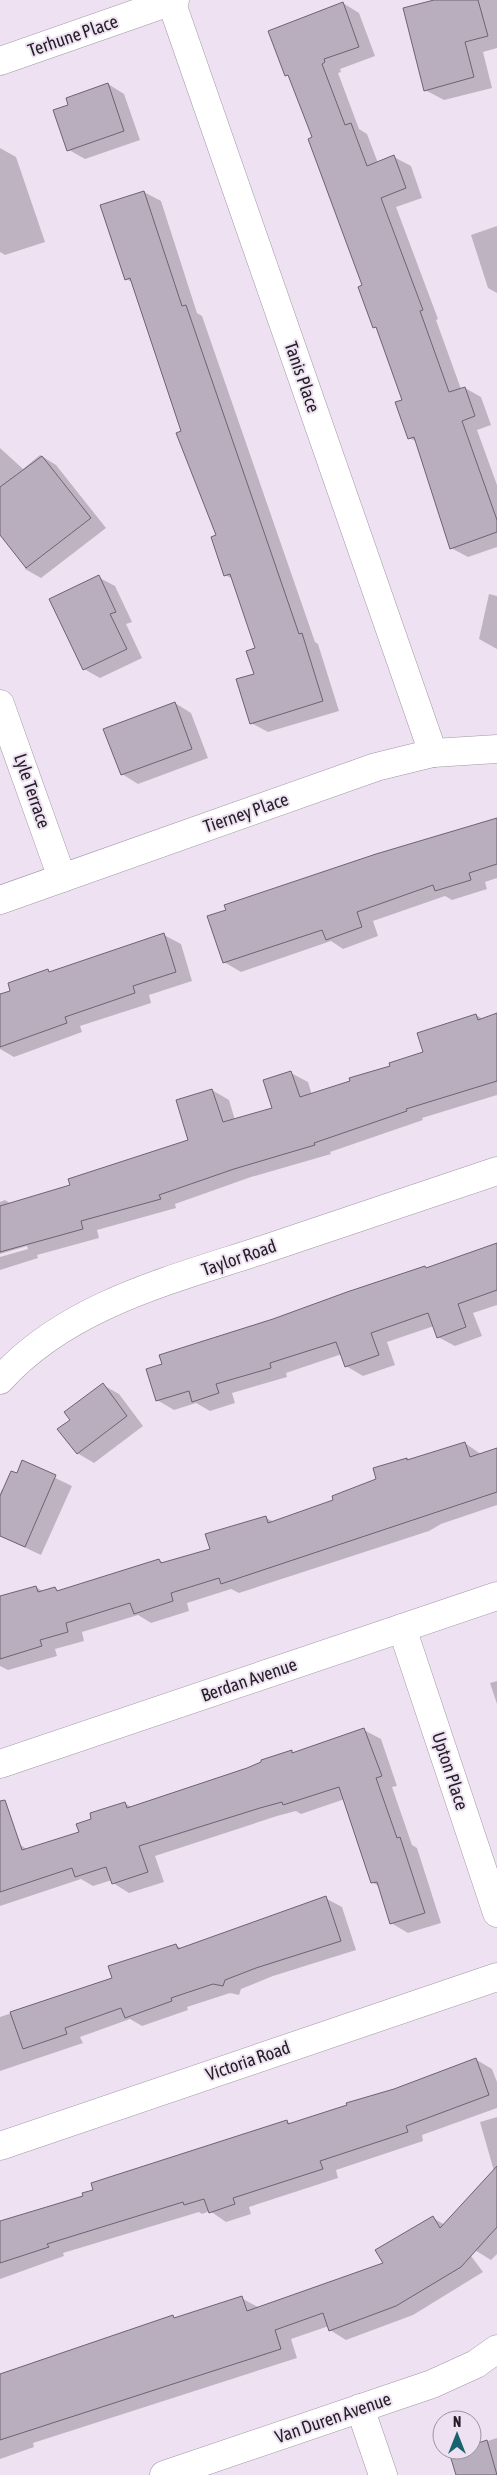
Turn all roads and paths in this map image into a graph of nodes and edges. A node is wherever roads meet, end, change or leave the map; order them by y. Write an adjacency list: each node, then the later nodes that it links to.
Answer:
1 (173, 1): 2 (street, Terhune Place); 5 (street, Tanis Place)
2 (0, 61)
3 (0, 704): 6 (street, Lyle Terrace)
4 (497, 749): 5 (street, Tierney Place)
5 (433, 752): 6 (street, Tierney Place)
6 (62, 878): 7 (street, Tierney Place)
7 (0, 900)
8 (497, 1171): 9 (street, Taylor Road)
9 (0, 1380)
10 (497, 1596): 11 (street, Berdan Avenue)
11 (402, 1628): 12 (street, Berdan Avenue); 13 (street, Upton Place)
12 (0, 1764)
13 (497, 1913)
14 (497, 1977): 15 (street, Victoria Road)
15 (0, 2146)
16 (497, 2349): 17 (street, Van Duren Avenue)
17 (360, 2408): 18 (street, Van Duren Avenue); 19 (street)
18 (164, 2475)
19 (383, 2475)

